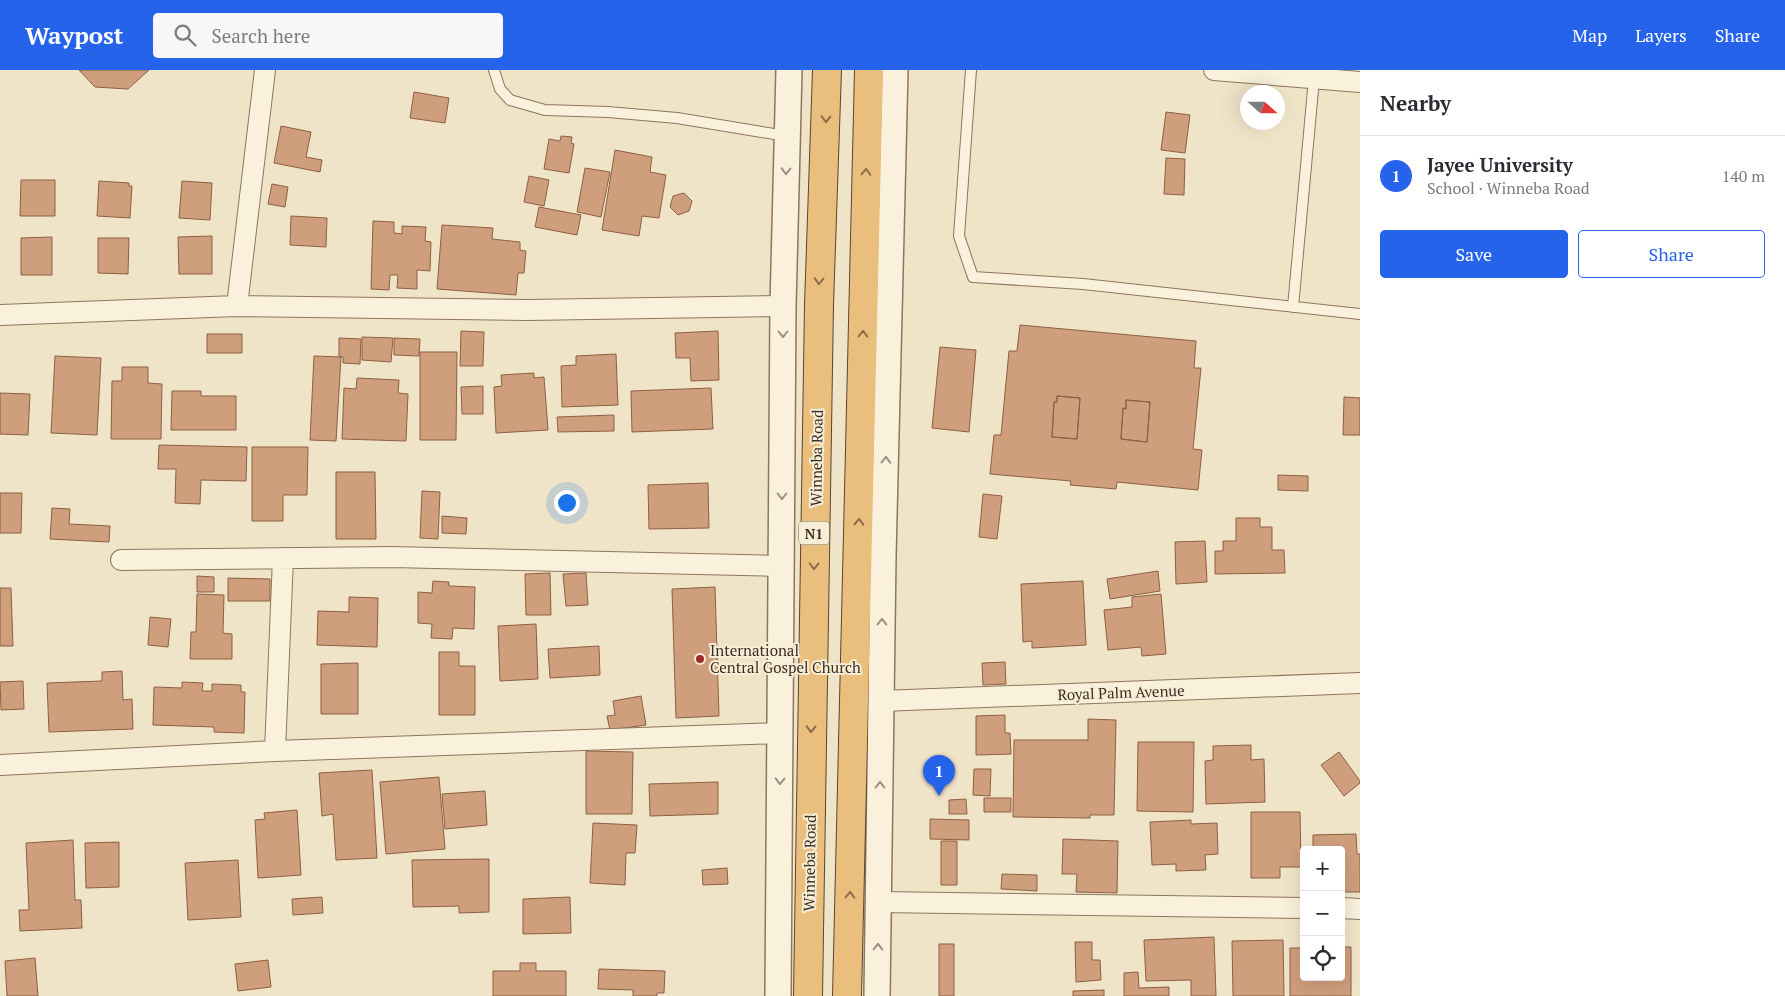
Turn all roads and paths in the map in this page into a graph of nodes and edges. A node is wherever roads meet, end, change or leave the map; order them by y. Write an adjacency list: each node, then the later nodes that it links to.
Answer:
1 (265, 70): 12 (street)
2 (494, 70): 11 (lane)
3 (789, 70): 11 (street)
4 (826, 70): 30 (highway, Winneba Road / N1, one-way to 30)
5 (868, 70): 31 (highway, one-way to 5)
6 (895, 70): 21 (street, one-way to 6)
7 (971, 70): 14 (lane)
8 (1214, 70): 9 (street)
9 (1314, 74): 10 (street); 14 (lane)
10 (1360, 82)
11 (787, 136): 13 (street, one-way to 13)
12 (238, 306): 13 (street); 16 (street)
13 (783, 306): 19 (street, one-way to 19)
14 (1293, 307): 15 (lane)
15 (1360, 314)
16 (0, 315)
17 (283, 558): 18 (street); 19 (street); 23 (street)
18 (121, 560)
19 (781, 566): 22 (street)
20 (1360, 683): 21 (street, Royal Palm Avenue)
21 (881, 701): 25 (street, one-way to 21)
22 (780, 733): 23 (street); 29 (street, one-way to 29)
23 (275, 751): 24 (street)
24 (0, 765)
25 (879, 902): 26 (street); 32 (street, one-way to 25)
26 (1300, 908)
27 (1345, 908): 28 (street)
28 (1360, 909)
29 (778, 996)
30 (808, 996)
31 (847, 996)
32 (878, 996)

